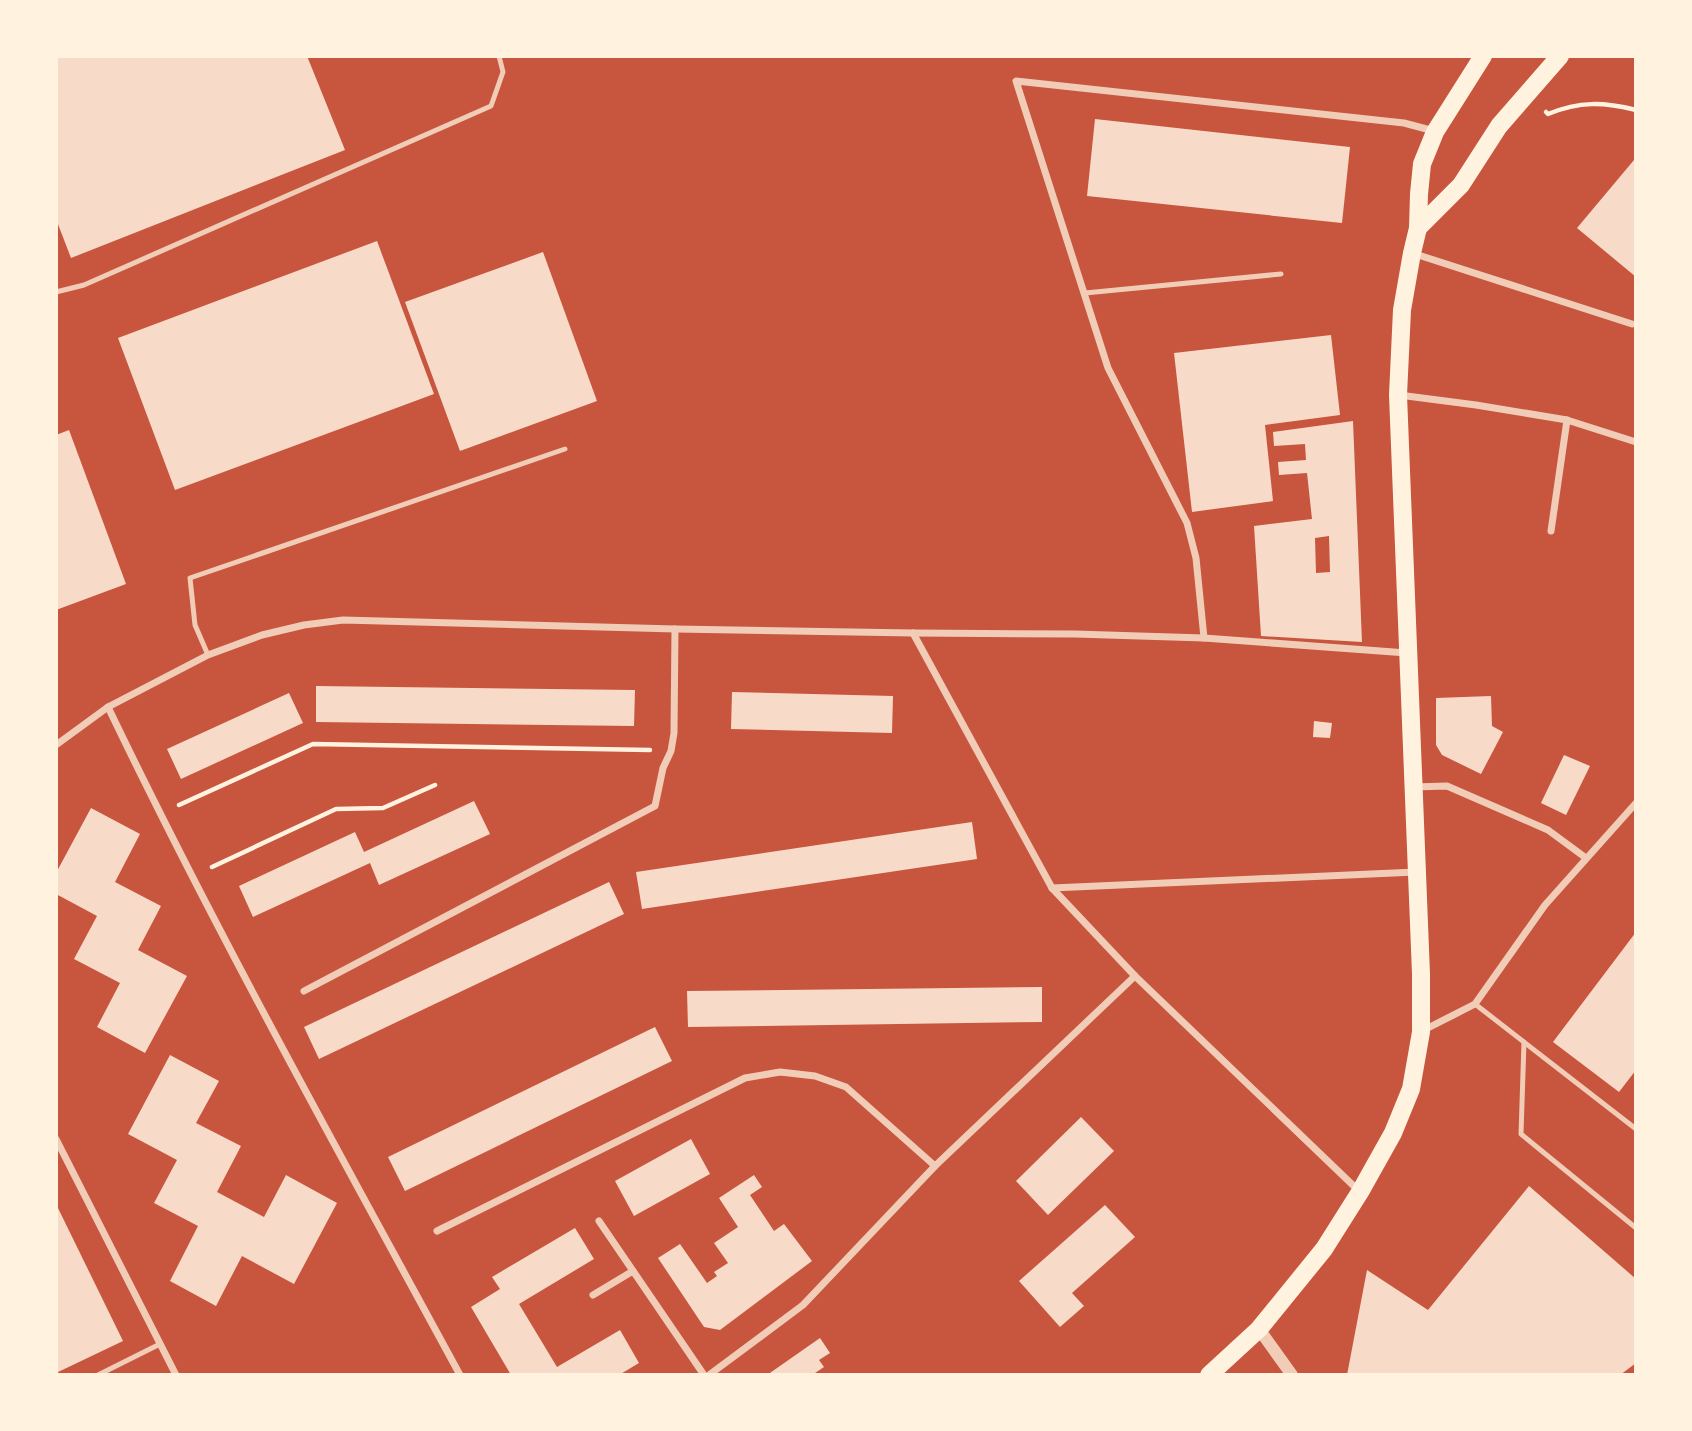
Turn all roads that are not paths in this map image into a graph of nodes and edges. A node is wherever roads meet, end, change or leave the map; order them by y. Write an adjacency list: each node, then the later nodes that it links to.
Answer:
1 (499, 56): 8 (lane)
2 (1483, 56): 4 (main road)
3 (1560, 56): 5 (main road)
4 (1435, 132): 5 (main road); 9 (street)
5 (1418, 228): 6 (main road)
6 (1412, 253): 10 (street); 11 (main road)
7 (1281, 274): 9 (lane)
8 (56, 292)
9 (1085, 293): 18 (street)
10 (1632, 324)
11 (1398, 395): 12 (street); 19 (main road)
12 (1567, 420): 13 (street); 15 (street)
13 (1636, 442)
14 (565, 449): 20 (lane)
15 (1551, 531)
16 (675, 629): 17 (street); 20 (street); 29 (street)
17 (913, 634): 18 (street); 27 (street)
18 (1204, 638): 19 (street)
19 (1407, 653): 23 (main road)
20 (208, 655): 21 (street)
21 (108, 707): 22 (street); 46 (street)
22 (56, 745)
23 (1413, 787): 25 (street); 26 (main road)
24 (1636, 803): 25 (street)
25 (1586, 858): 30 (street)
26 (1417, 872): 27 (street); 31 (main road)
27 (1052, 888): 28 (street)
28 (1135, 976): 35 (street); 36 (street)
29 (304, 990)
30 (1475, 1004): 31 (street); 32 (lane)
31 (1421, 1031): 36 (main road)
32 (1524, 1042): 33 (lane); 38 (lane)
33 (1636, 1129)
34 (56, 1139): 43 (street)
35 (935, 1166): 39 (street); 47 (street)
36 (1360, 1192): 42 (main road)
37 (599, 1221): 40 (street)
38 (1636, 1228)
39 (437, 1231)
40 (633, 1271): 41 (street); 47 (street)
41 (593, 1295)
42 (1259, 1329): 48 (main road); 49 (street)
43 (160, 1344): 44 (lane); 45 (street)
44 (98, 1375)
45 (176, 1375)
46 (460, 1375)
47 (707, 1375)
48 (1209, 1375)
49 (1292, 1375)

